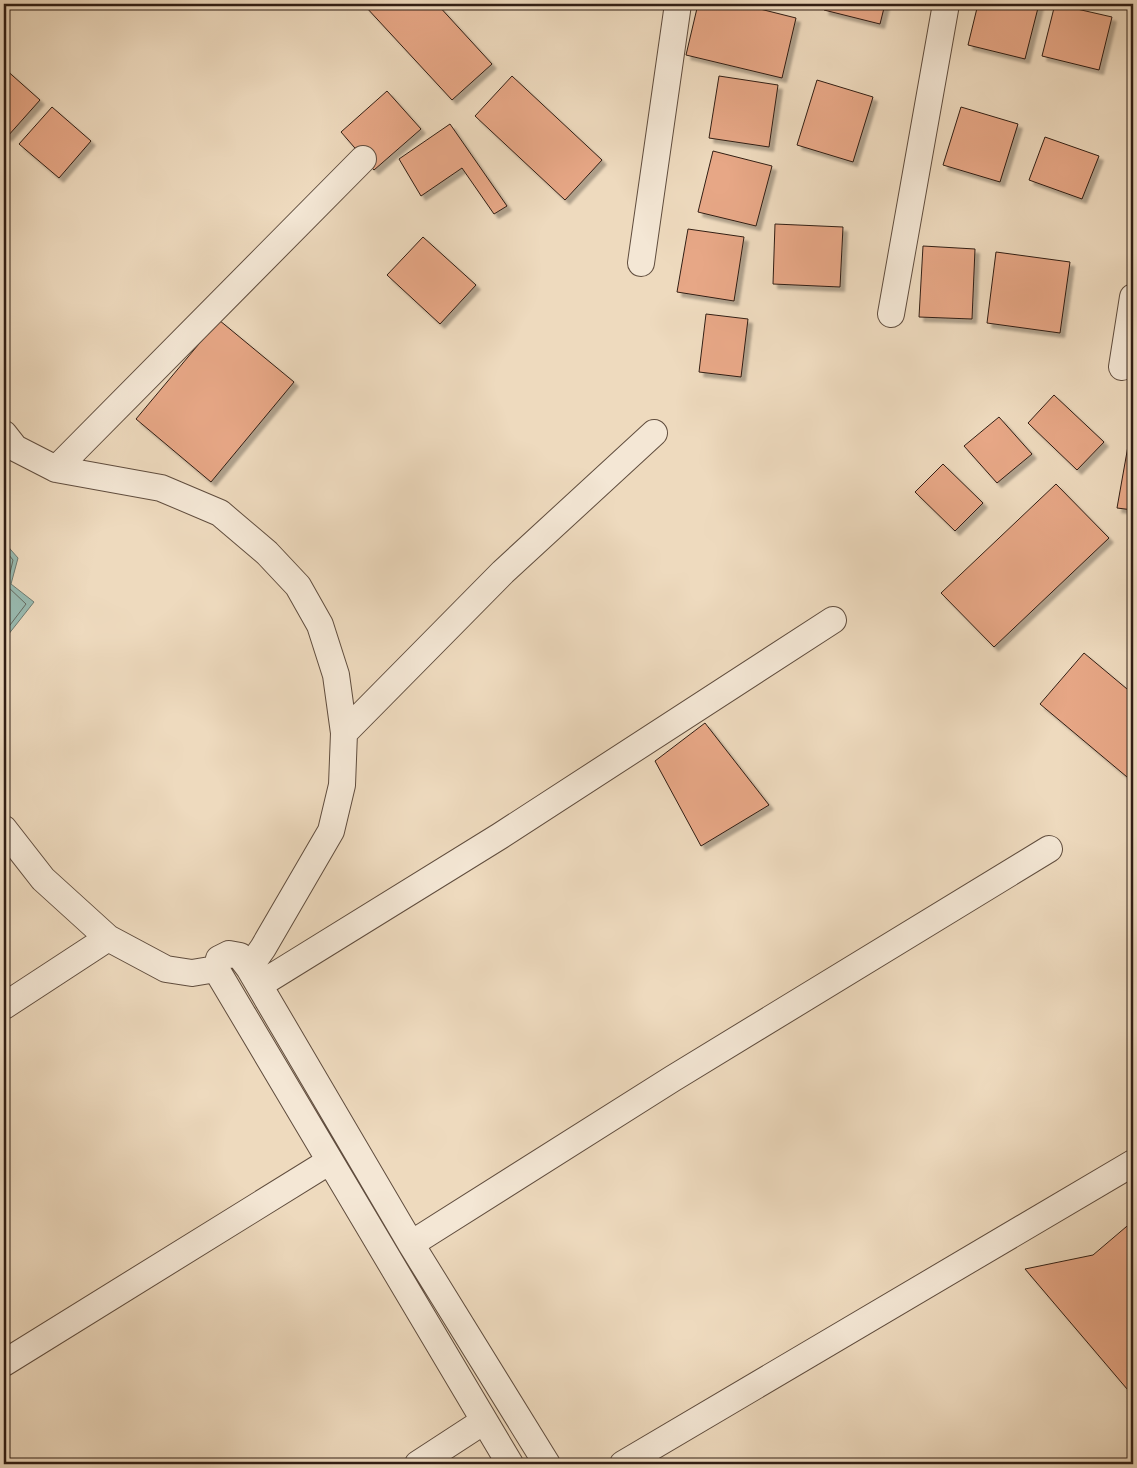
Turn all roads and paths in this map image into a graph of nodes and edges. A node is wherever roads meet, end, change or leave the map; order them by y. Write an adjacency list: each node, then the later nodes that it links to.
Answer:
1 (678, 4): 4 (street)
2 (946, 4): 6 (street)
3 (363, 159): 10 (street)
4 (641, 262)
5 (1133, 297): 7 (street)
6 (891, 314)
7 (1122, 367)
8 (654, 433): 12 (street)
9 (4, 434): 10 (street)
10 (56, 469): 12 (street)
11 (833, 620): 17 (street)
12 (344, 733): 17 (street)
13 (4, 829): 15 (street)
14 (1049, 849): 21 (street)
15 (108, 938): 16 (street); 18 (street)
16 (216, 969): 17 (street); 19 (street)
17 (254, 977): 21 (street)
18 (4, 1006)
19 (330, 1161): 22 (street); 23 (street)
20 (1133, 1162): 27 (street)
21 (411, 1244): 26 (street)
22 (4, 1363)
23 (484, 1421): 24 (street); 25 (street)
24 (418, 1464)
25 (510, 1464)
26 (547, 1464)
27 (623, 1464)

